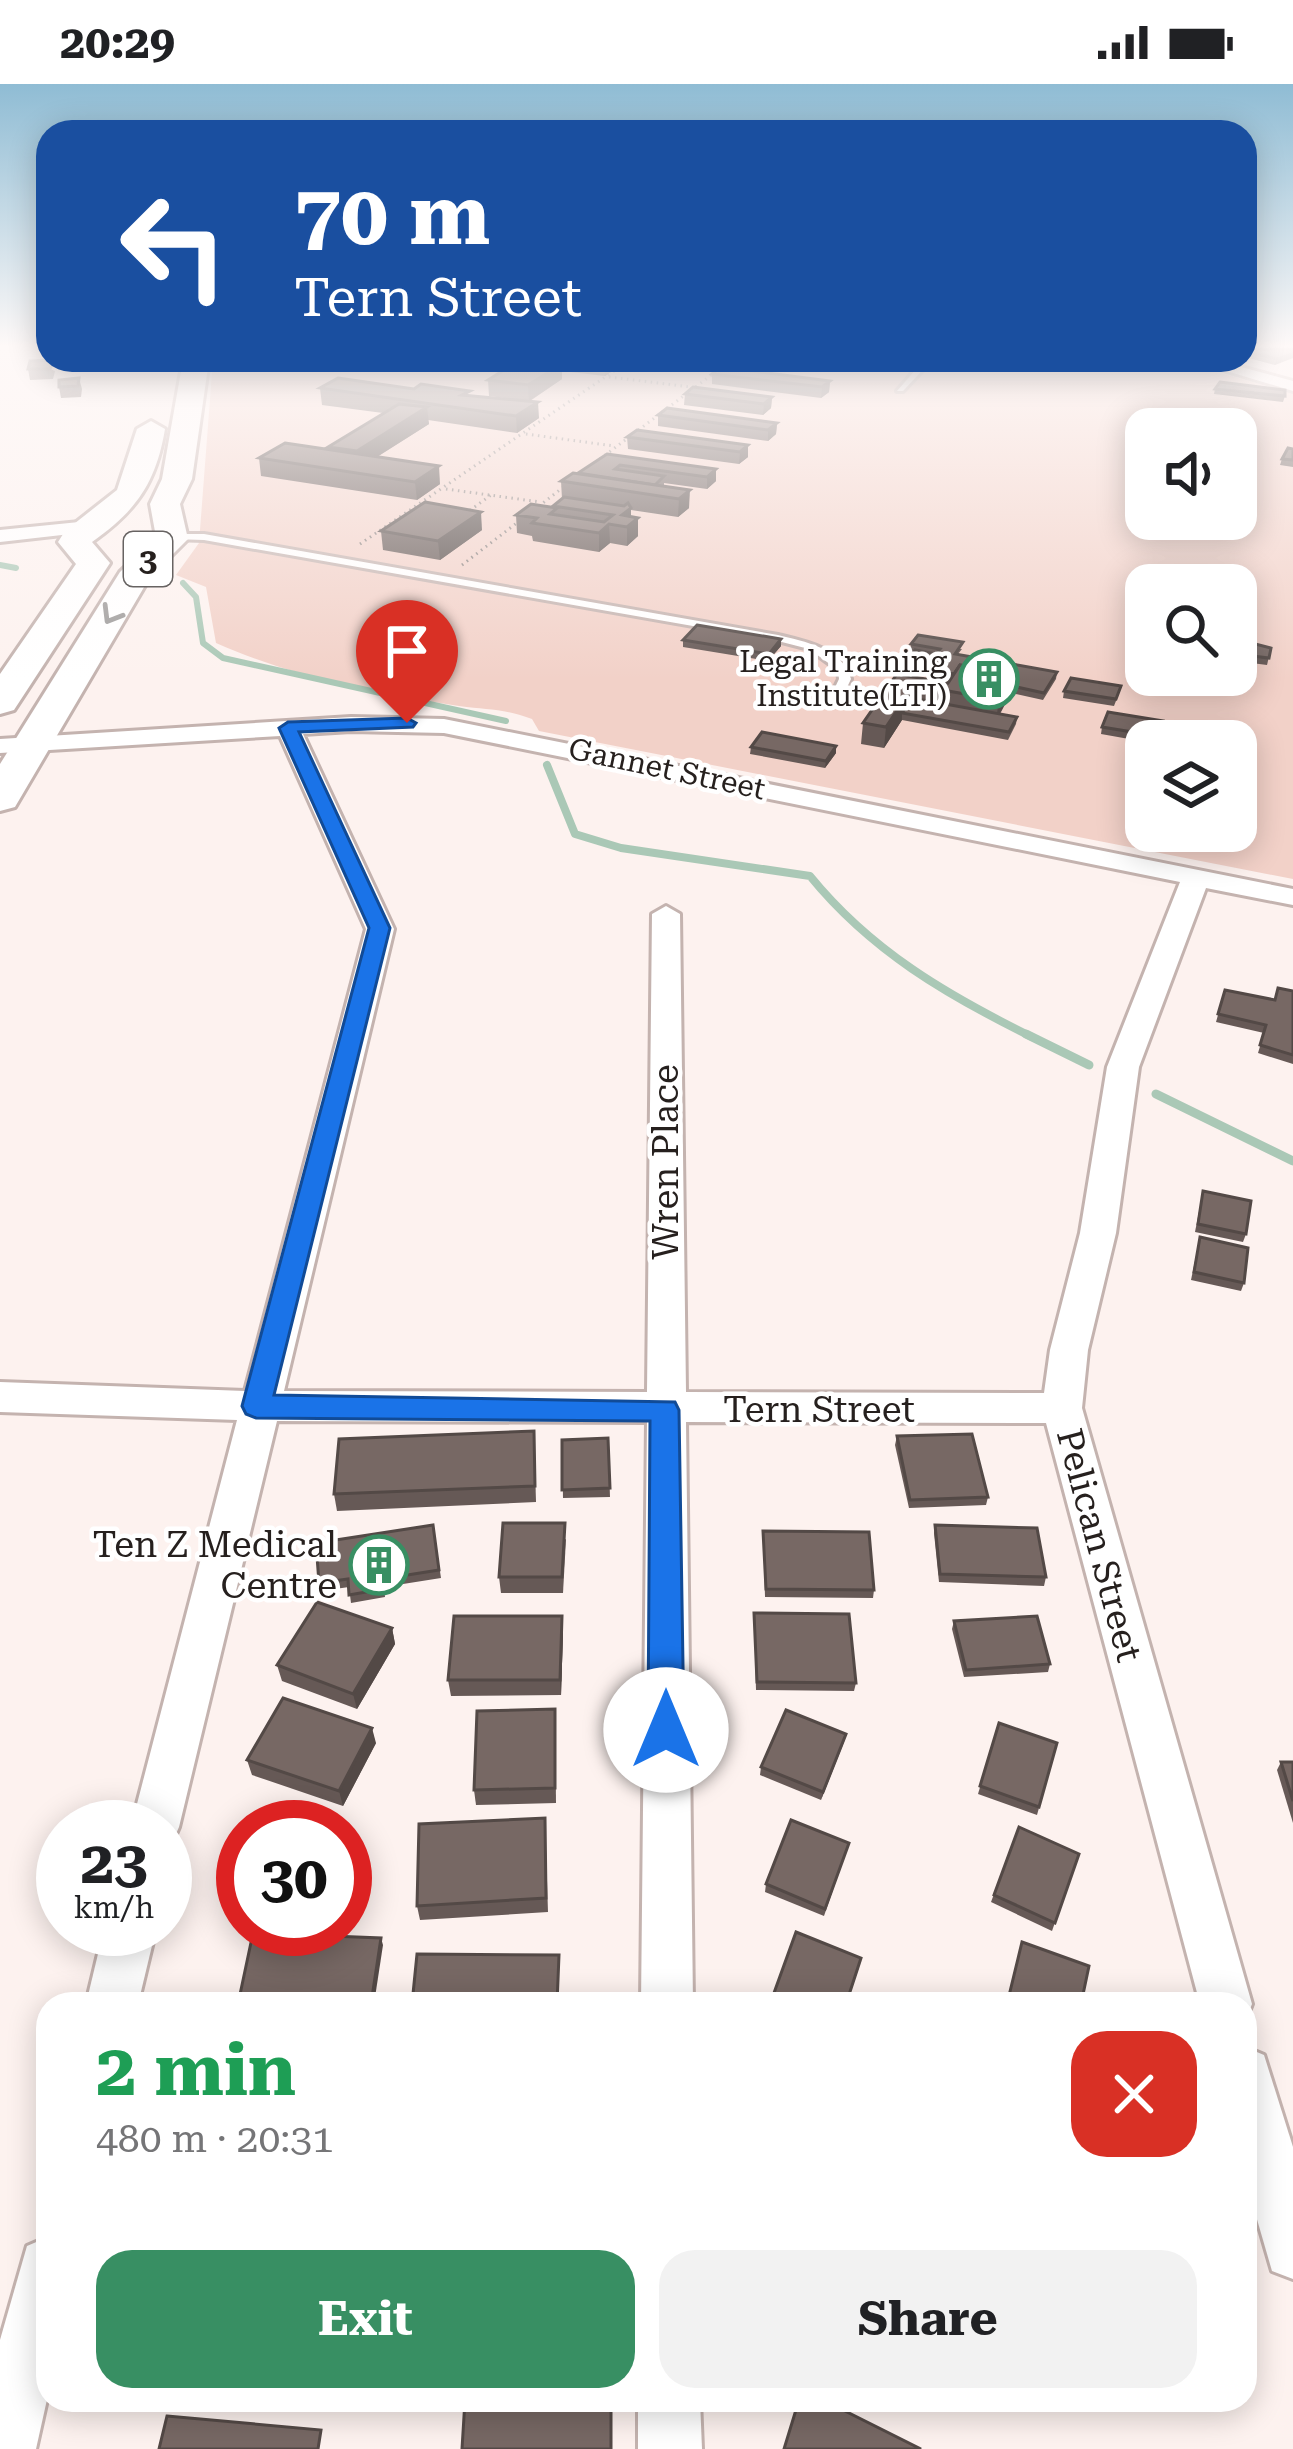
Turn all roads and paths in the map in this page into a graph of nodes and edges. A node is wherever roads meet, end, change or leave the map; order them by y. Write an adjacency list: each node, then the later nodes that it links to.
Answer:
1 (143, 459): 11 (highway, 3)
2 (180, 459): 9 (highway, 3)
3 (485, 459): 5 (path)
4 (579, 475): 7 (path)
5 (442, 488): 6 (path); 12 (path)
6 (491, 495): 7 (path); 8 (path)
7 (543, 503): 13 (path)
8 (464, 515)
9 (168, 537): 11 (highway); 12 (lane); 17 (highway, 3, one-way to 17)
10 (0, 538): 11 (street); 11 (street)
11 (90, 538): 15 (highway, 3)
12 (338, 560): 13 (lane)
13 (445, 578): 14 (lane)
14 (835, 700)
15 (0, 702)
16 (288, 728): 17 (street, Gannet Street); 19 (street, Gannet Street); 23 (street)
17 (16, 745): 18 (highway, 3)
18 (0, 798)
19 (1196, 877): 20 (street, Gannet Street); 24 (street, Pelican Street)
20 (1293, 897)
21 (666, 914): 25 (street, Wren Place)
22 (0, 1396): 23 (street, Tern Street)
23 (256, 1406): 25 (street, Tern Street); 26 (street)
24 (1062, 1408): 25 (street, Tern Street); 30 (street, Pelican Street)
25 (664, 1410): 29 (street, Wren Place)
26 (161, 1800)
27 (124, 1956): 28 (street)
28 (115, 1992)
29 (668, 1992)
30 (1223, 1992)
31 (1257, 2118): 32 (street)
32 (1293, 2250)
33 (36, 2316): 35 (street)
34 (669, 2412): 36 (street)
35 (4, 2449)
36 (670, 2449)

